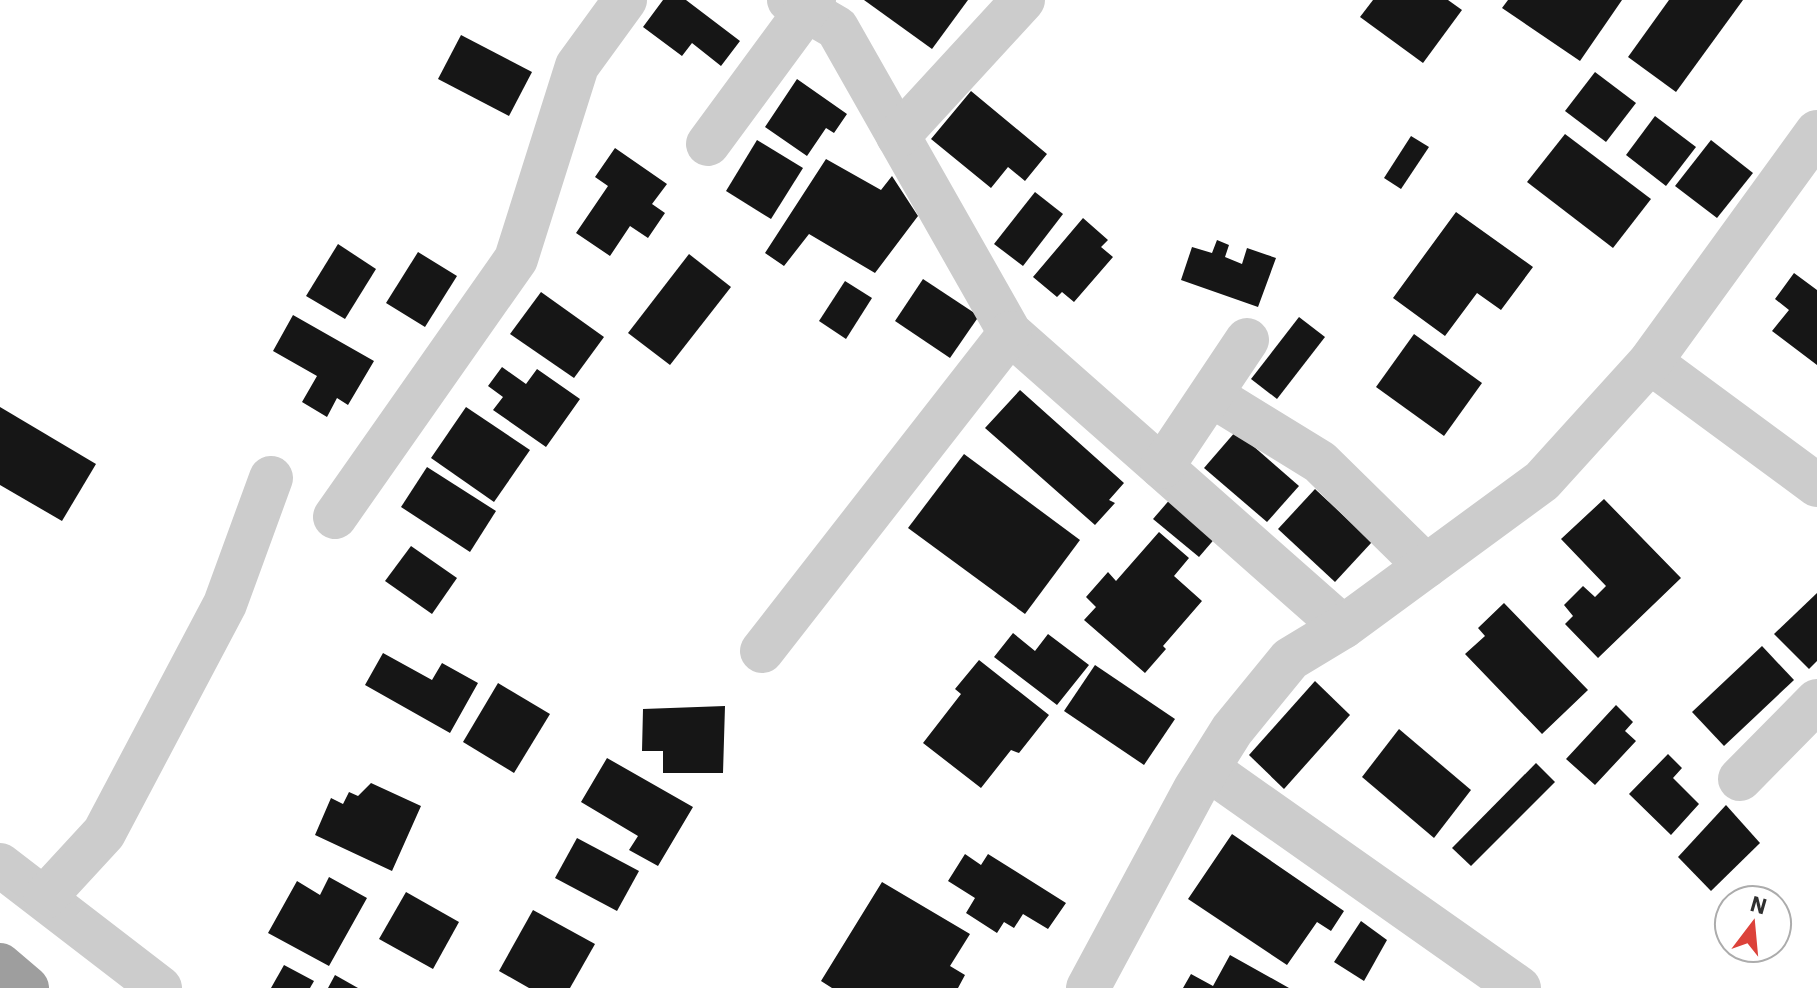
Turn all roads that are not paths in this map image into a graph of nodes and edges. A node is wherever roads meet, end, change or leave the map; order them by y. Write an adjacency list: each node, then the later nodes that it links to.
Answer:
1 (625, 0): 14 (street)
2 (1023, 0): 5 (street)
3 (803, 4): 5 (street); 6 (street)
4 (1817, 132): 9 (street)
5 (898, 136): 7 (street)
6 (708, 144)
7 (1010, 333): 11 (street); 17 (street)
8 (1247, 340): 10 (street)
9 (1650, 362): 13 (street); 15 (street)
10 (1211, 395): 11 (street); 15 (street)
11 (1162, 467): 16 (street)
12 (271, 478): 22 (street)
13 (1817, 485)
14 (335, 517)
15 (1426, 566): 16 (street)
16 (1343, 627): 19 (street)
17 (762, 651)
18 (1817, 701): 20 (street)
19 (1208, 769): 26 (street); 27 (street)
20 (1740, 779)
21 (0, 865): 22 (street)
22 (45, 897): 25 (street)
23 (0, 965): 24 (highway)
24 (27, 988)
25 (160, 988)
26 (1088, 988)
27 (1519, 988)

